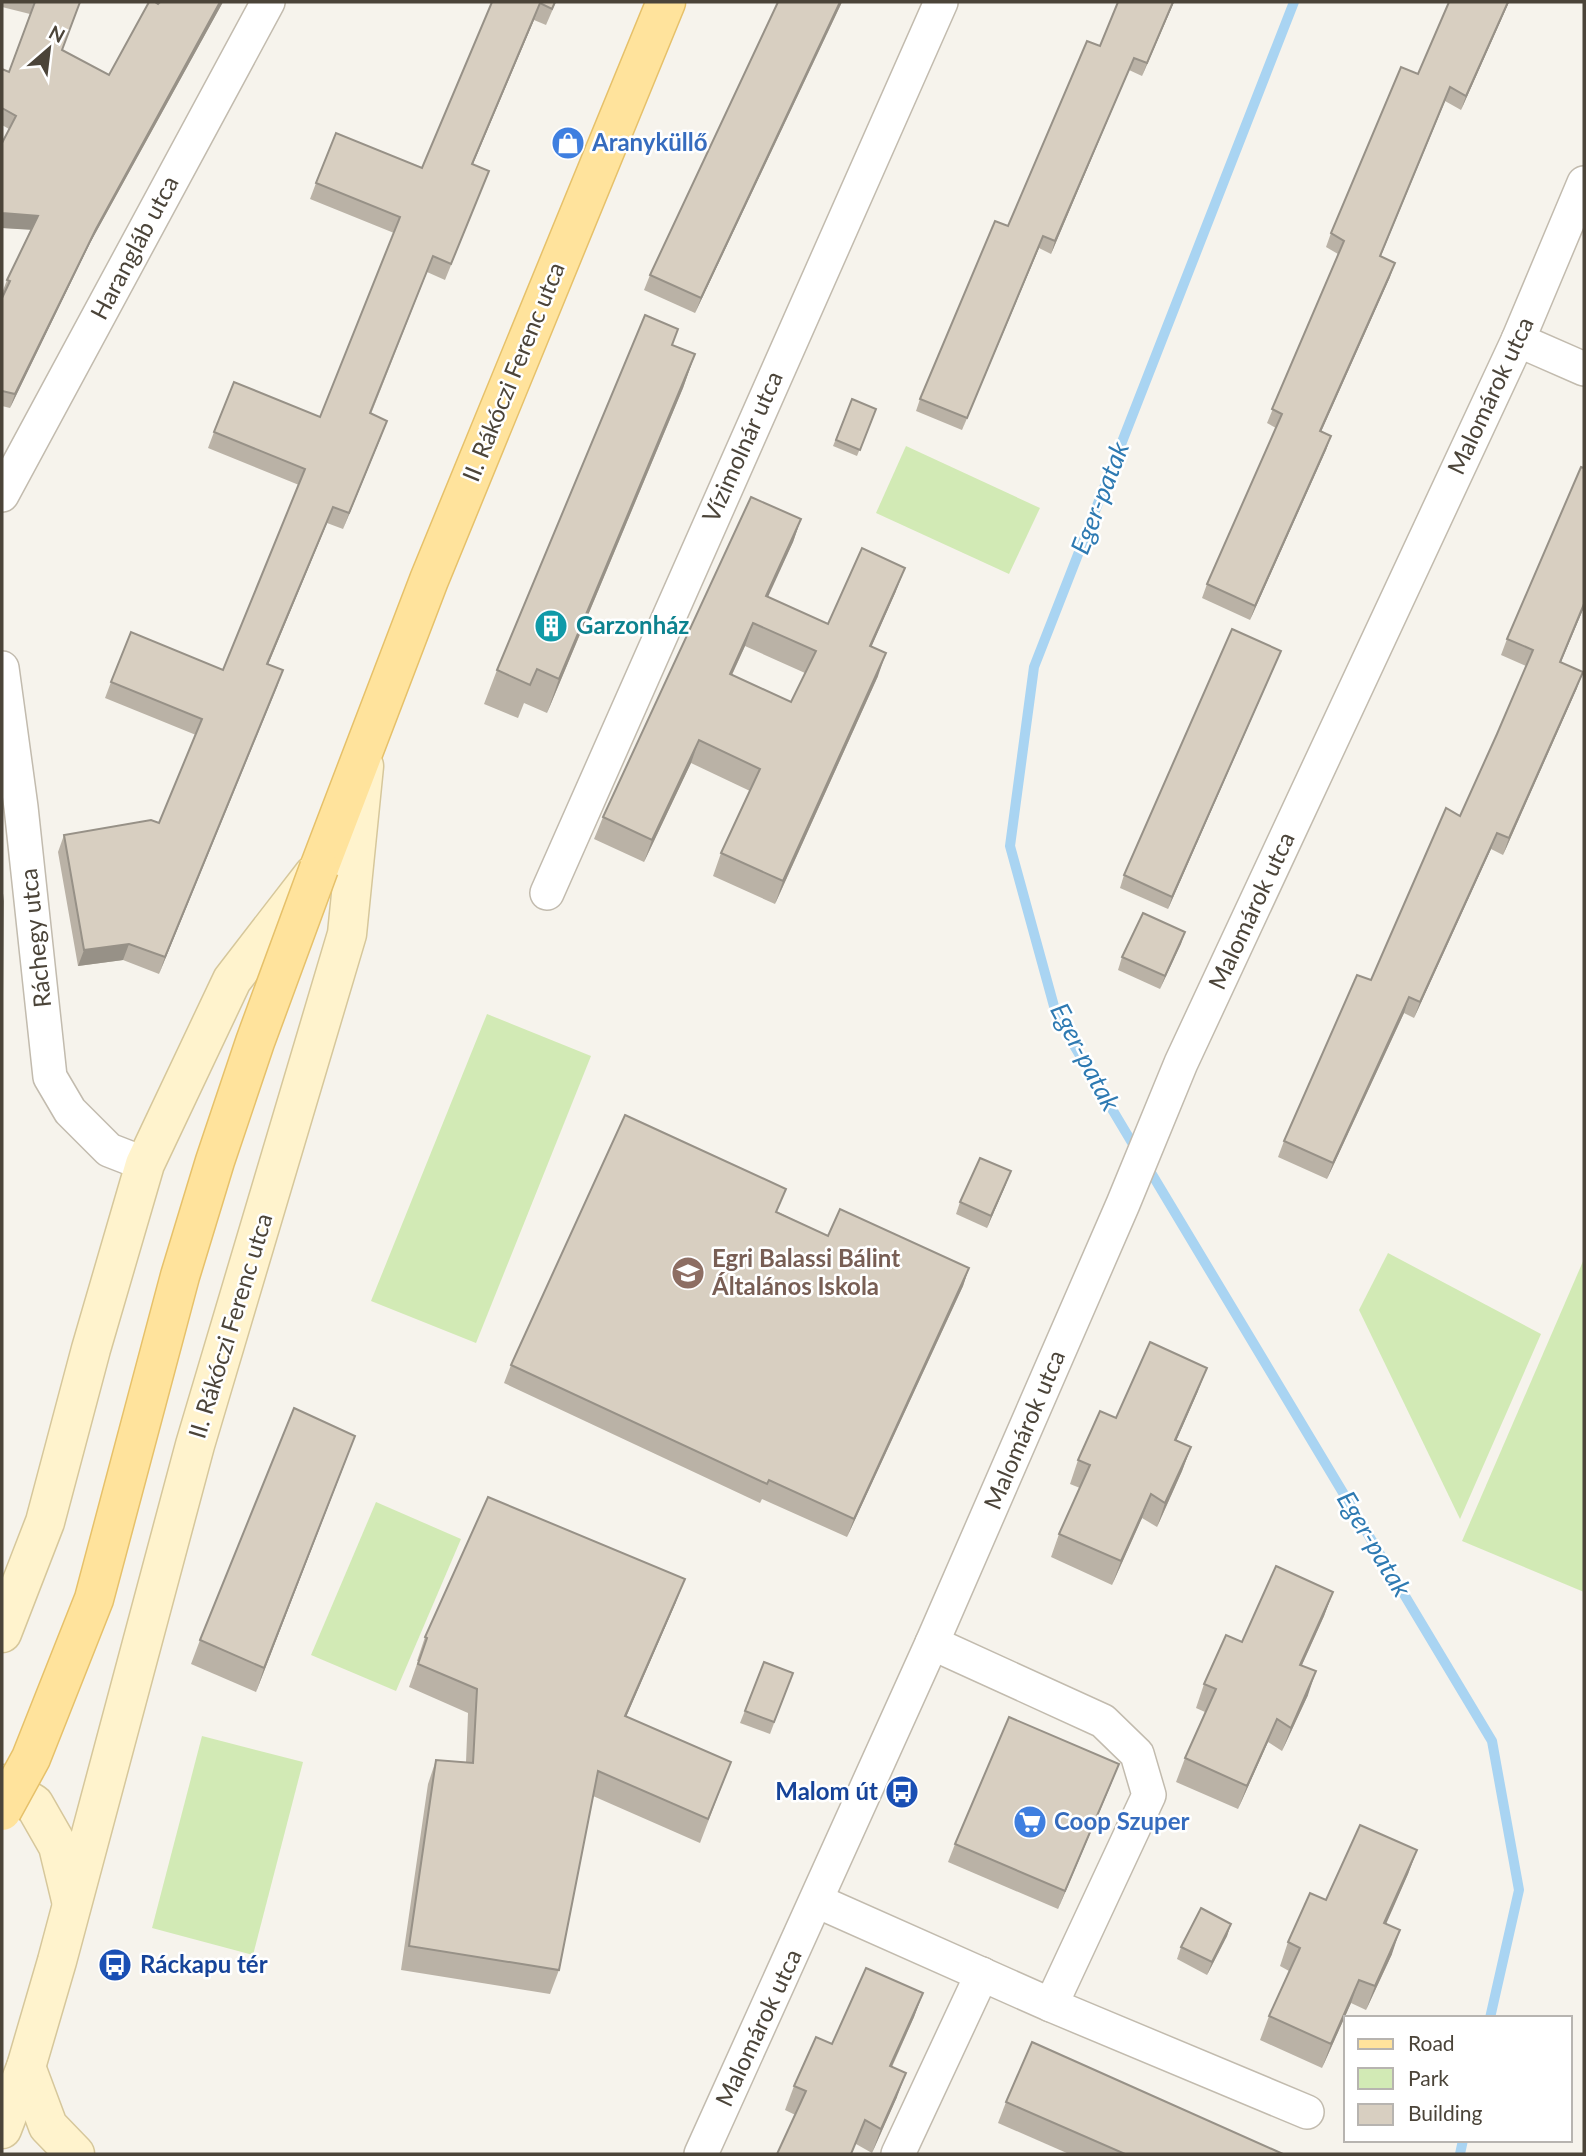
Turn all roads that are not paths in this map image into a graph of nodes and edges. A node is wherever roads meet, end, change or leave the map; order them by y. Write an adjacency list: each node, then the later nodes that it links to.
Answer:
1 (268, 2): 7 (street, Harangláb utca)
2 (666, 2): 9 (main road, II. Rákóczi Ferenc utca)
3 (941, 2): 12 (street, Vízimolnár utca)
4 (1584, 183): 5 (street, Malomárok utca)
5 (1518, 340): 6 (street); 15 (street, Malomárok utca)
6 (1584, 369)
7 (2, 495)
8 (2, 668): 10 (street, Ráchegy utca)
9 (366, 743): 11 (main road, II. Rákóczi Ferenc utca); 19 (main road, II. Rákóczi Ferenc utca)
10 (9, 772): 13 (street, Ráchegy utca)
11 (319, 868): 13 (main road, II. Rákóczi Ferenc utca); 17 (main road, II. Rákóczi Ferenc utca, bridge)
12 (547, 893)
13 (145, 1164): 14 (main road, II. Rákóczi Ferenc utca)
14 (2, 1633)
15 (932, 1643): 18 (street, Malomárok utca); 21 (street)
16 (2, 1784): 19 (main road)
17 (2, 1811)
18 (817, 1901): 20 (street); 26 (street, Malomárok utca)
19 (72, 1906): 22 (main road)
20 (982, 1974): 21 (street); 27 (street)
21 (1051, 2005): 23 (street)
22 (26, 2067): 24 (main road); 25 (main road)
23 (1307, 2112)
24 (2, 2129)
25 (75, 2154)
26 (701, 2154)
27 (898, 2154)

